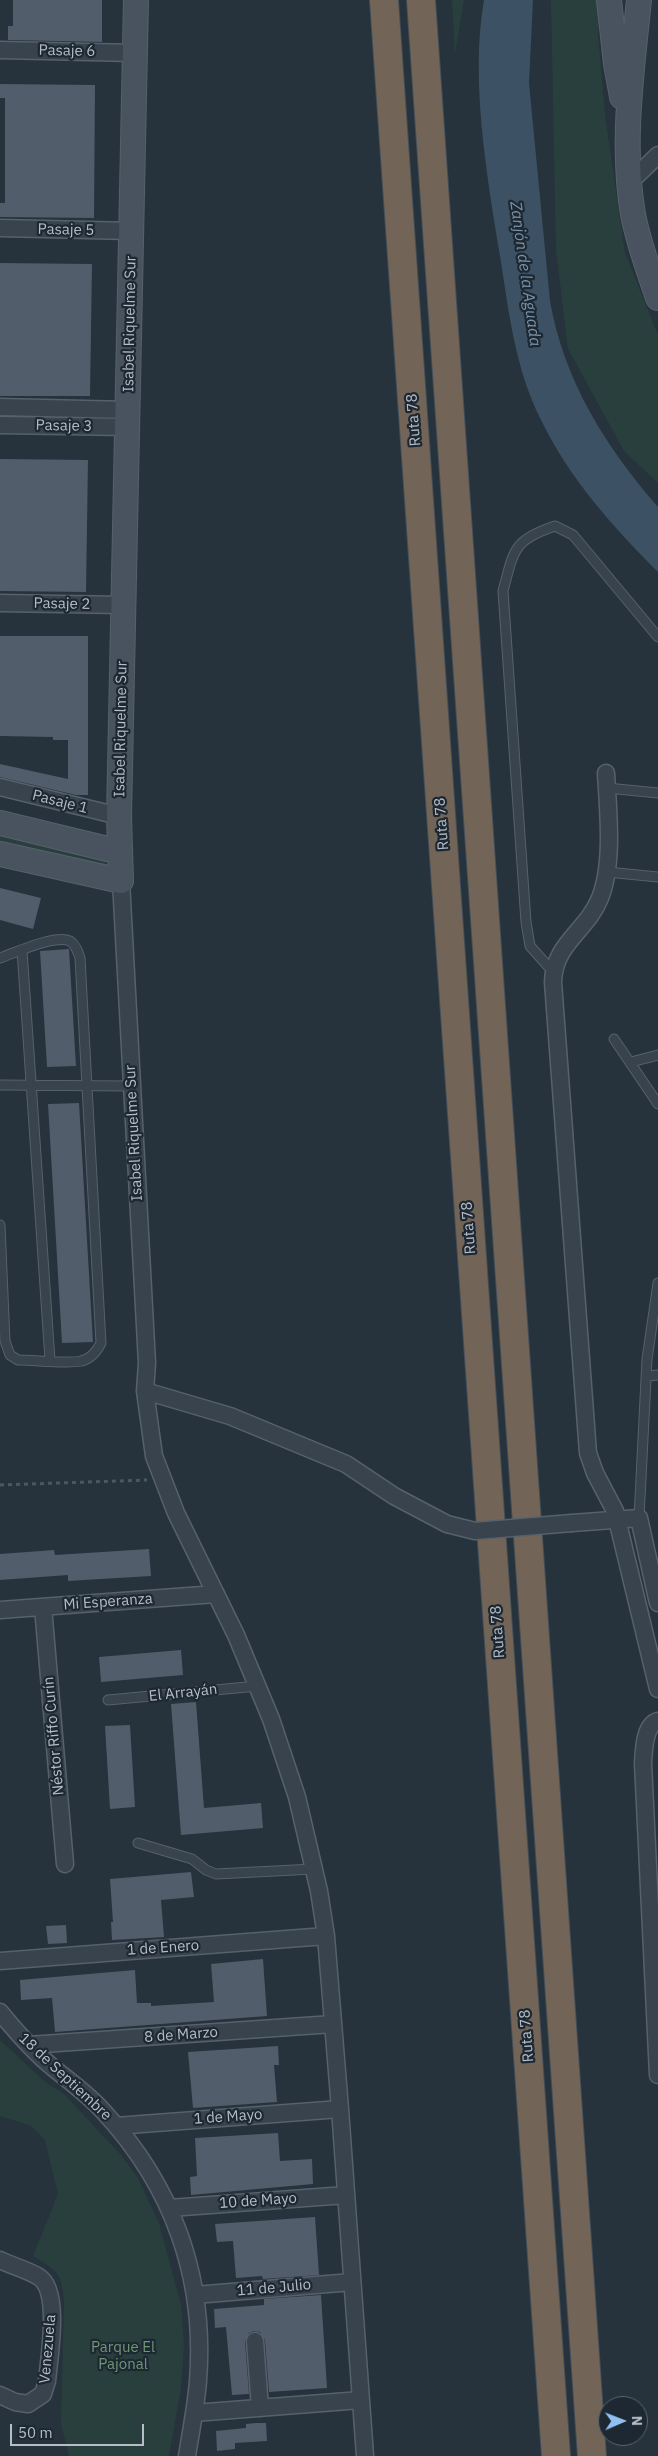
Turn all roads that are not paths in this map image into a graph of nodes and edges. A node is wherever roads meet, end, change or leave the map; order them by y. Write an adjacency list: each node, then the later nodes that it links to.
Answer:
1 (136, 0): 7 (street, Isabel Riquelme Sur)
2 (384, 0): 81 (highway, Ruta 78)
3 (421, 0): 82 (highway)
4 (609, 0): 8 (street)
5 (638, 0): 8 (street)
6 (0, 50): 7 (street, Pasaje 6)
7 (134, 53): 12 (street, Isabel Riquelme Sur)
8 (628, 123): 10 (street)
9 (658, 156): 10 (street)
10 (630, 182): 13 (street)
11 (0, 228): 12 (street, Pasaje 5)
12 (132, 232): 15 (street, Isabel Riquelme Sur)
13 (656, 285)
14 (0, 407): 15 (street)
15 (128, 418): 16 (street, Pasaje 3); 18 (street, Isabel Riquelme Sur)
16 (0, 425)
17 (0, 603): 18 (street, Pasaje 2)
18 (124, 605): 23 (street, Isabel Riquelme Sur)
19 (658, 637): 32 (lane)
20 (606, 780): 22 (lane); 27 (street)
21 (0, 787): 23 (street, Pasaje 1)
22 (658, 793)
23 (120, 816): 25 (street, Isabel Riquelme Sur)
24 (0, 823): 25 (street)
25 (120, 852): 29 (street, Isabel Riquelme Sur)
26 (0, 854): 29 (street)
27 (607, 872): 28 (lane); 32 (street)
28 (658, 877)
29 (121, 881): 38 (street, Isabel Riquelme Sur)
30 (22, 950): 31 (lane); 37 (lane); 39 (lane)
31 (0, 958)
32 (554, 973): 49 (street)
33 (614, 1039): 35 (lane)
34 (658, 1055): 35 (lane)
35 (631, 1062): 40 (lane)
36 (0, 1086): 37 (lane)
37 (32, 1086): 39 (lane); 44 (lane)
38 (131, 1086): 39 (lane); 47 (street, Isabel Riquelme Sur)
39 (88, 1087): 44 (lane)
40 (658, 1104)
41 (0, 1225): 42 (lane)
42 (0, 1237): 44 (lane)
43 (658, 1283): 46 (lane)
44 (50, 1360)
45 (658, 1375): 46 (lane)
46 (646, 1376): 48 (lane)
47 (145, 1392): 49 (street, bridge); 50 (street, Isabel Riquelme Sur)
48 (640, 1518): 49 (street); 51 (street)
49 (617, 1520): 55 (street)
50 (216, 1594): 52 (street, Mi Esperanza); 54 (street, Isabel Riquelme Sur)
51 (658, 1603)
52 (44, 1607): 53 (street, Mi Esperanza); 59 (street, Néstor Riffo Curín)
53 (0, 1610)
54 (258, 1686): 56 (lane, El Arrayán); 60 (street, Isabel Riquelme Sur)
55 (658, 1689)
56 (108, 1700)
57 (658, 1721): 66 (street)
58 (138, 1843): 60 (lane)
59 (65, 1864)
60 (314, 1869): 61 (street, Isabel Riquelme Sur)
61 (326, 1936): 62 (street, 1 de Enero); 64 (street, Isabel Riquelme Sur)
62 (0, 1961)
63 (0, 2012): 65 (street, 18 de Septiembre)
64 (333, 2024): 65 (street, 8 de Marzo); 67 (street, Isabel Riquelme Sur)
65 (29, 2045): 68 (street, 18 de Septiembre)
66 (658, 2075)
67 (340, 2109): 68 (street, 1 de Mayo); 69 (street, Isabel Riquelme Sur)
68 (116, 2126): 70 (street, 18 de Septiembre)
69 (346, 2195): 70 (street, 10 de Mayo); 72 (street, Isabel Riquelme Sur)
70 (170, 2208): 73 (street, 18 de Septiembre)
71 (0, 2260): 75 (street, Venezuela)
72 (352, 2282): 73 (street, 11 de Julio); 76 (street, Isabel Riquelme Sur)
73 (195, 2295): 78 (street, 18 de Septiembre)
74 (255, 2341): 77 (street)
75 (0, 2395)
76 (361, 2400): 77 (street); 80 (street, Isabel Riquelme Sur)
77 (260, 2408): 78 (street)
78 (194, 2413): 79 (street, 18 de Septiembre)
79 (187, 2456)
80 (365, 2456)
81 (556, 2456)
82 (592, 2456)

